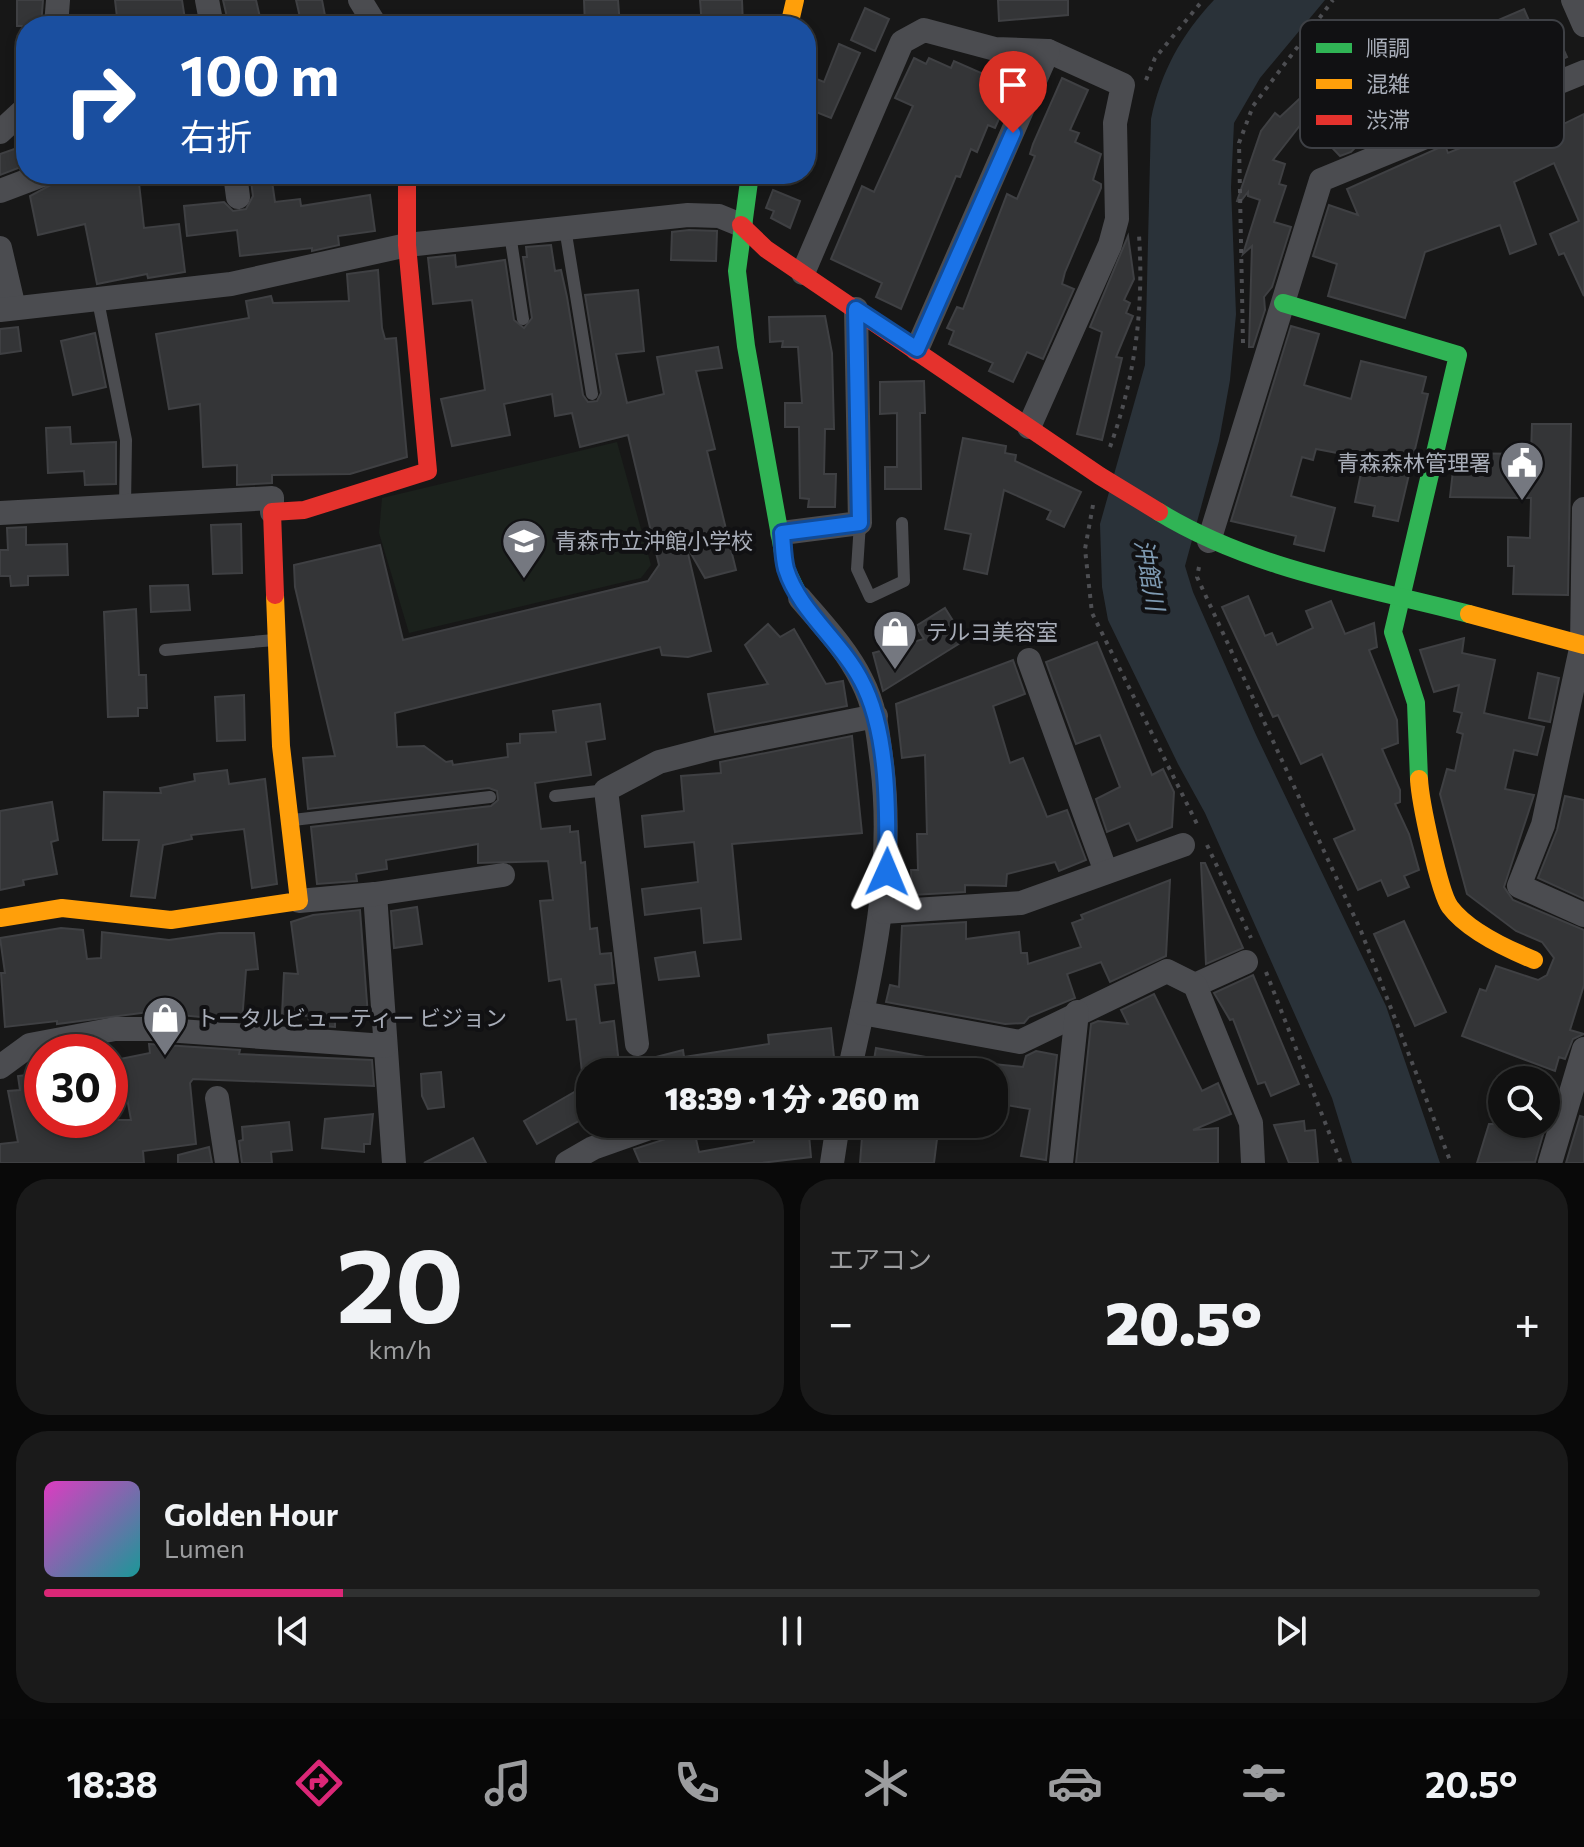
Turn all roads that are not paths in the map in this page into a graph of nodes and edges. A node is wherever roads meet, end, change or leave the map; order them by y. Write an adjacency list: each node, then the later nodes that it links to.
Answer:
1 (1573, 0): 2 (street)
2 (1584, 25)
3 (1048, 51): 16 (street); 22 (street); 24 (street)
4 (1584, 72): 5 (street)
5 (1564, 80)
6 (16, 117): 7 (street)
7 (0, 132)
8 (1399, 148): 18 (street)
9 (407, 184): 14 (street)
10 (748, 184): 11 (street)
11 (741, 225): 12 (street); 16 (street); 31 (street)
12 (565, 228): 13 (street); 23 (lane)
13 (510, 234): 14 (street); 21 (lane)
14 (407, 245): 17 (street); 27 (street)
15 (0, 248): 19 (street)
16 (803, 273): 20 (street)
17 (98, 301): 19 (street); 25 (lane)
18 (1283, 303): 32 (street); 33 (street)
19 (7, 309)
20 (856, 309): 22 (street); 29 (street)
21 (523, 319)
22 (917, 349): 24 (street)
23 (592, 394)
24 (1029, 427): 32 (street)
25 (125, 506): 27 (street); 28 (street)
26 (1584, 509): 36 (street)
27 (272, 512): 35 (street)
28 (0, 513)
29 (860, 523): 30 (lane); 31 (street)
30 (902, 523)
31 (782, 533): 34 (street)
32 (1203, 544): 33 (street)
33 (1402, 596): 36 (street); 53 (street)
34 (800, 598): 39 (street)
35 (274, 640): 37 (lane); 43 (street)
36 (1583, 644): 50 (street)
37 (165, 650)
38 (1029, 660): 45 (street)
39 (876, 716): 40 (street); 49 (street)
40 (606, 790): 41 (lane); 57 (street)
41 (555, 796)
42 (490, 797): 43 (lane)
43 (289, 820): 48 (street)
44 (1183, 845): 45 (street)
45 (1106, 872): 49 (street)
46 (503, 875): 47 (street)
47 (375, 894): 48 (street); 58 (street)
48 (299, 901): 51 (street)
49 (883, 912): 56 (street)
50 (1584, 915)
51 (0, 918)
52 (1255, 959): 54 (street)
53 (1534, 960)
54 (1195, 985): 55 (street); 70 (street)
55 (1077, 1012): 56 (street); 69 (street)
56 (862, 1013): 60 (street)
57 (637, 1044)
58 (385, 1046): 61 (street); 66 (street)
59 (1584, 1049): 71 (street)
60 (852, 1058)
61 (0, 1067)
62 (217, 1098): 65 (street)
63 (621, 1138): 67 (street)
64 (836, 1138): 68 (street)
65 (227, 1163)
66 (394, 1163)
67 (567, 1163)
68 (832, 1163)
69 (1061, 1163)
70 (1253, 1163)
71 (1550, 1163)

